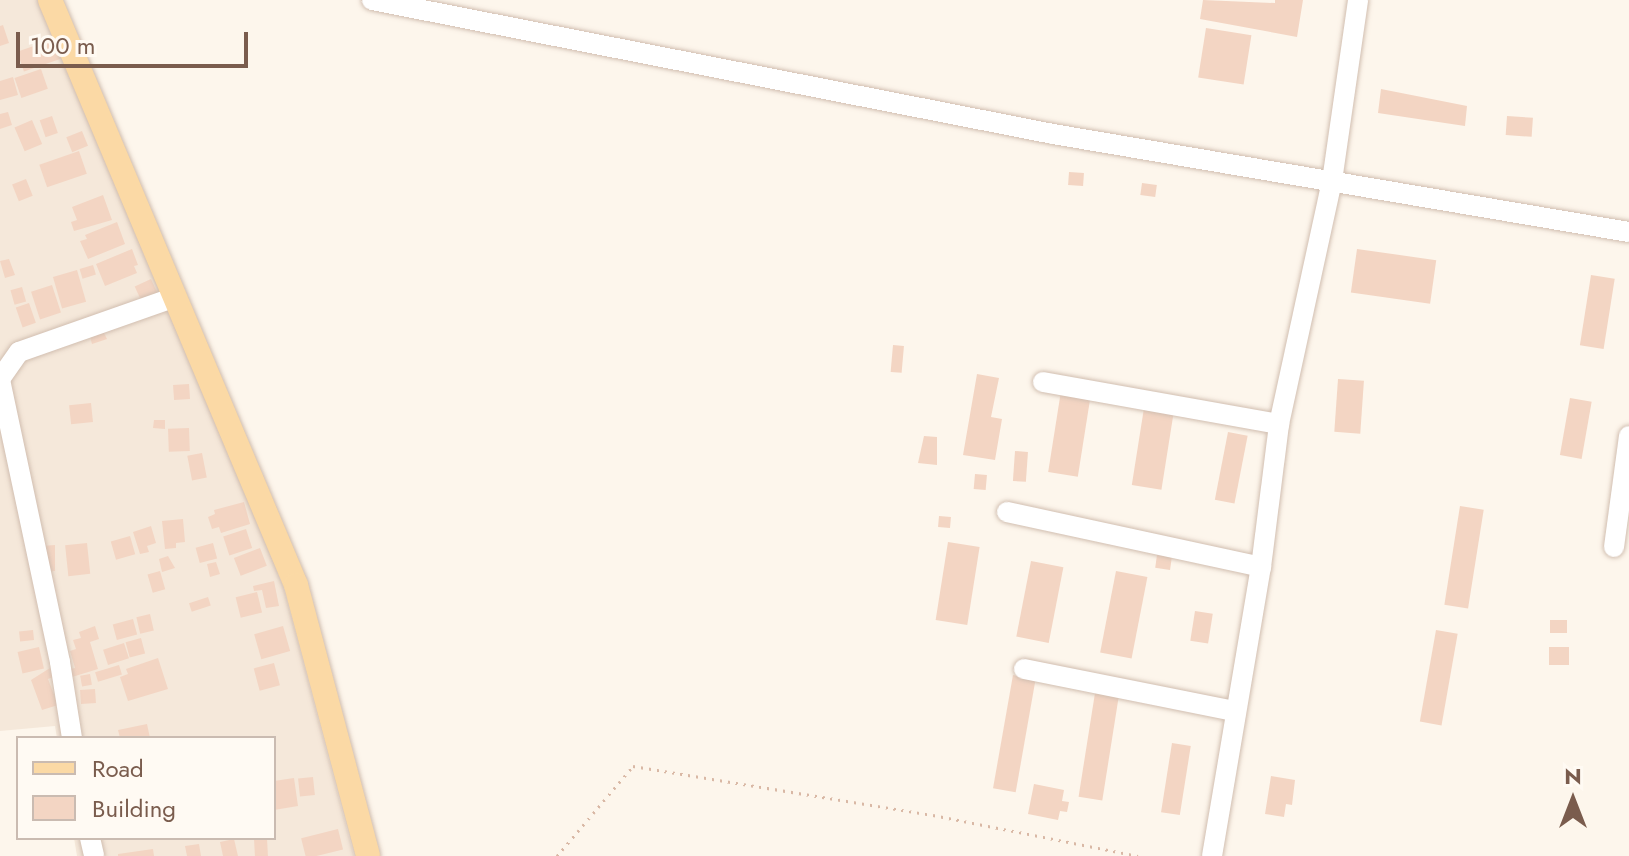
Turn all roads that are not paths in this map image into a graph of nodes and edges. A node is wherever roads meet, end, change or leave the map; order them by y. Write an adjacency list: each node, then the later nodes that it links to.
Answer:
1 (50, 0): 6 (main road)
2 (372, 0): 4 (street)
3 (1358, 0): 4 (street)
4 (1332, 181): 5 (street); 8 (street)
5 (1629, 232)
6 (175, 297): 15 (street); 16 (main road)
7 (1043, 382): 8 (street)
8 (1279, 424): 12 (street)
9 (1629, 436): 11 (street)
10 (1007, 512): 12 (street)
11 (1614, 547)
12 (1261, 567): 14 (street)
13 (1024, 669): 14 (street)
14 (1235, 711): 17 (street)
15 (72, 736)
16 (368, 856)
17 (1212, 856)

